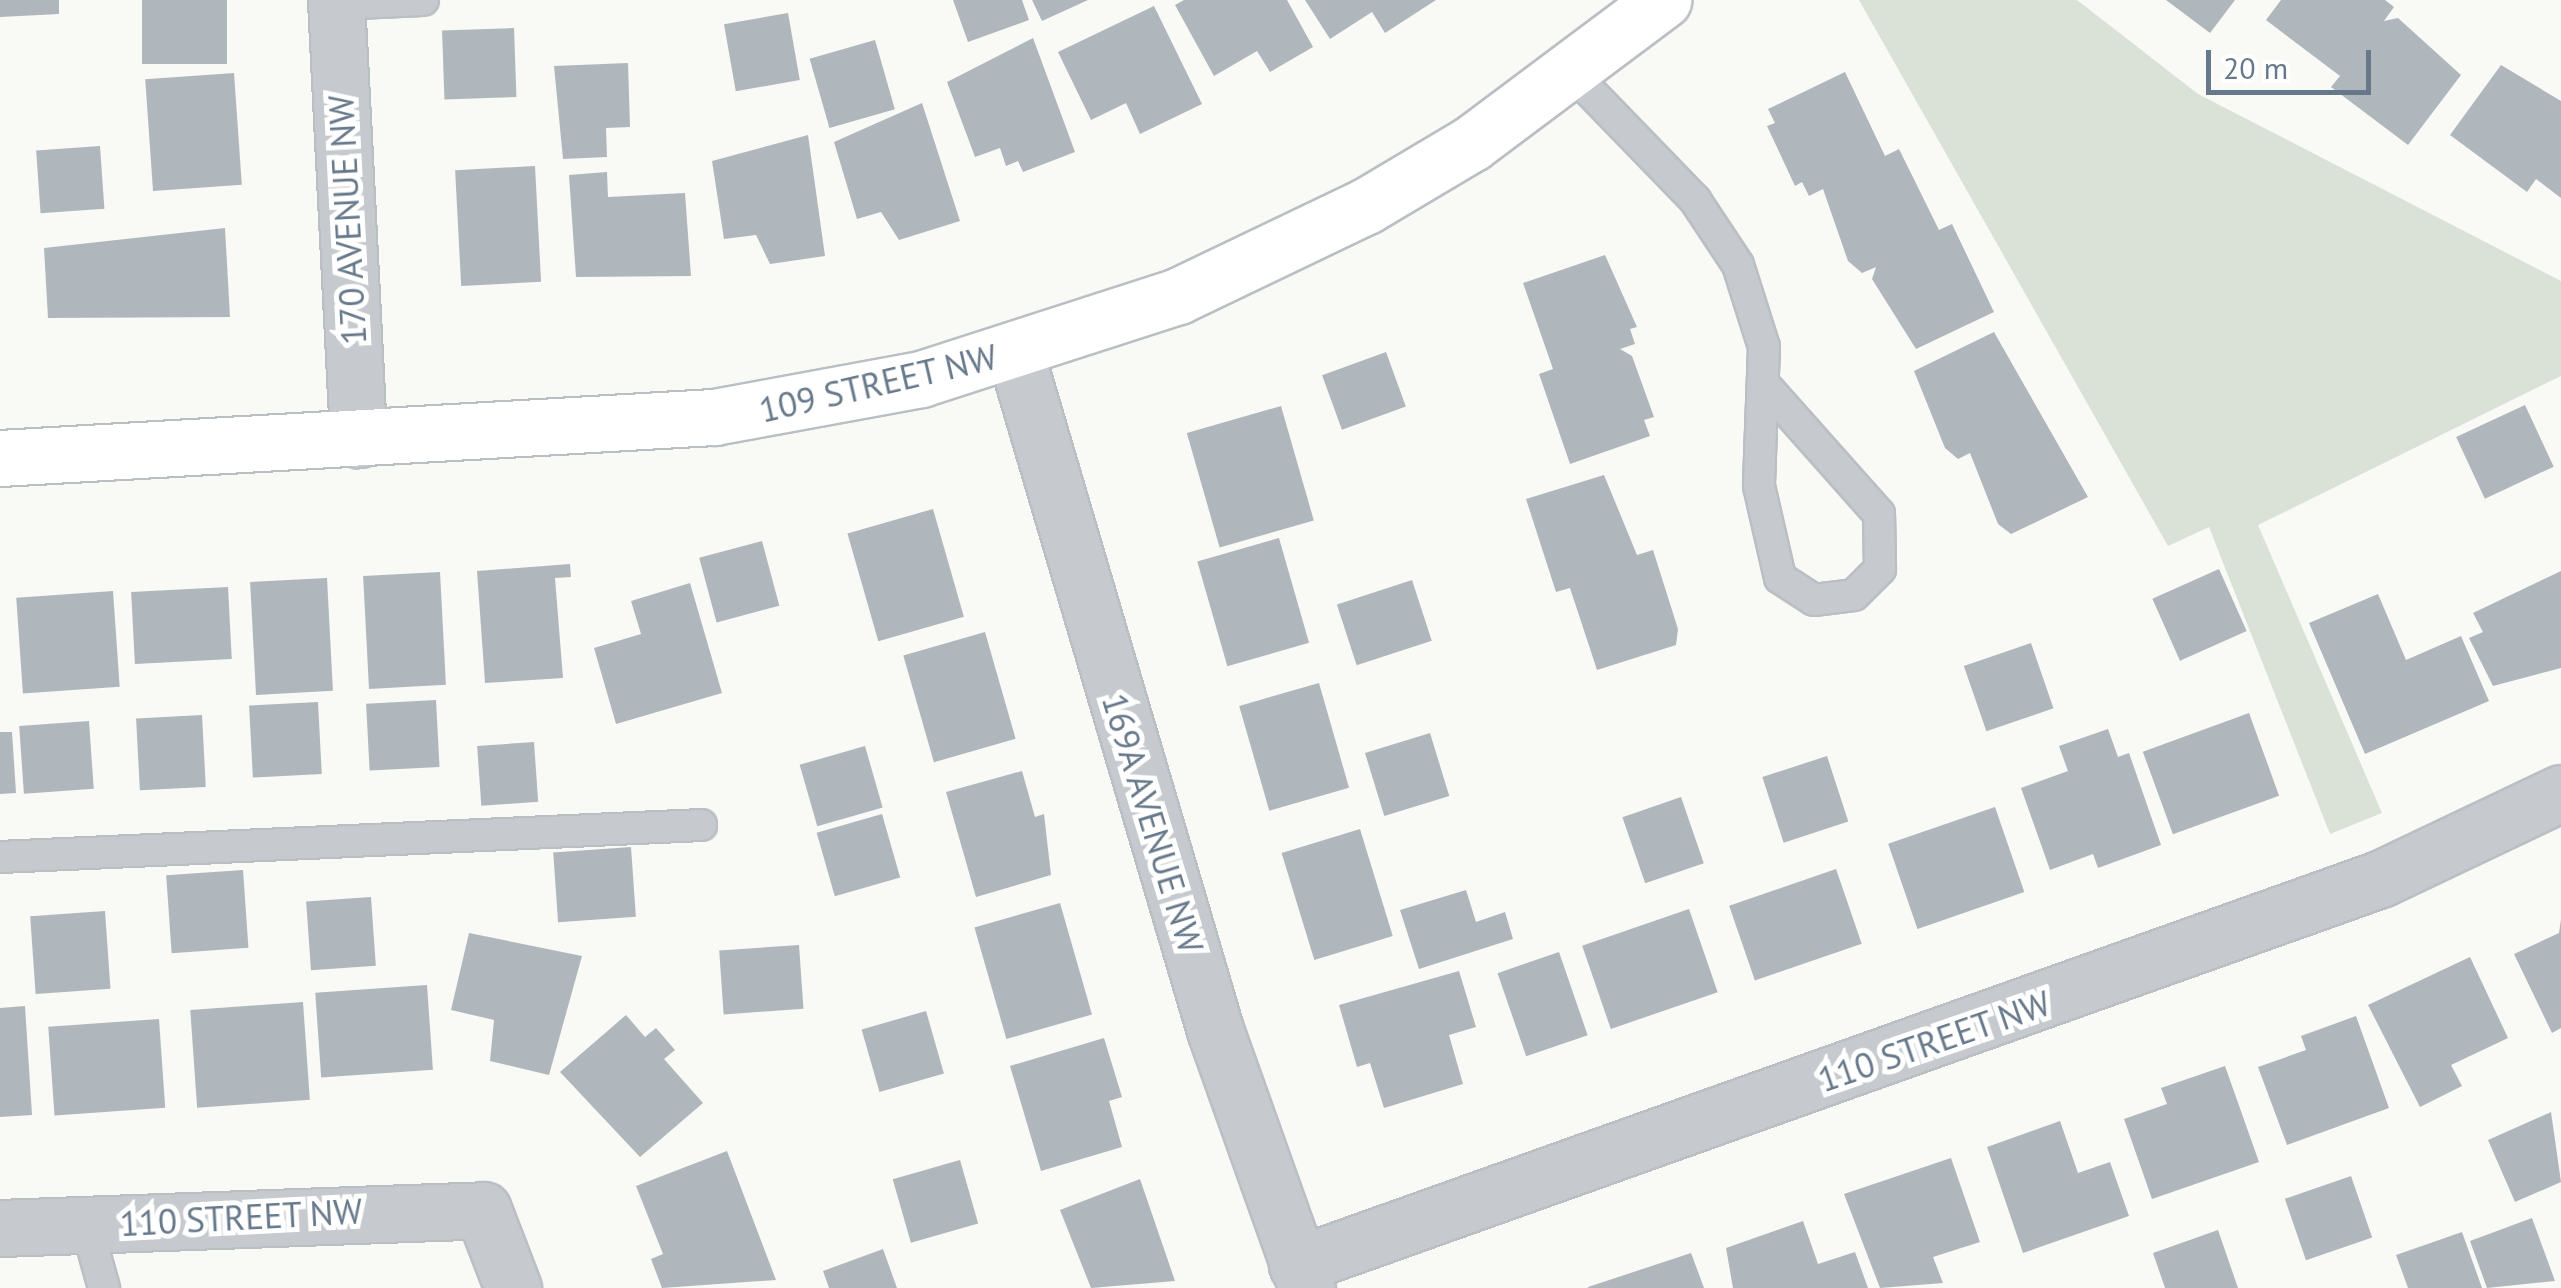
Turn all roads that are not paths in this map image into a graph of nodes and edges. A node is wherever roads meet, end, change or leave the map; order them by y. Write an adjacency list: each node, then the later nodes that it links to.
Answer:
1 (424, 0): 3 (lane)
2 (1662, 0): 4 (street, 109 STREET NW)
3 (336, 2): 7 (street, 170 AVENUE NW)
4 (1572, 73): 5 (street, 109 STREET NW); 6 (lane)
5 (1015, 352): 7 (street, 109 STREET NW); 14 (street, 169A AVENUE NW)
6 (1768, 389): 6 (lane)
7 (358, 440): 8 (street, 109 STREET NW)
8 (0, 458)
9 (2561, 792): 14 (street, 110 STREET NW)
10 (701, 825): 11 (lane)
11 (0, 857)
12 (87, 1226): 13 (street, 110 STREET NW); 15 (lane); 16 (street, 110 STREET NW)
13 (0, 1228)
14 (1302, 1276)
15 (104, 1288)
16 (513, 1288)

